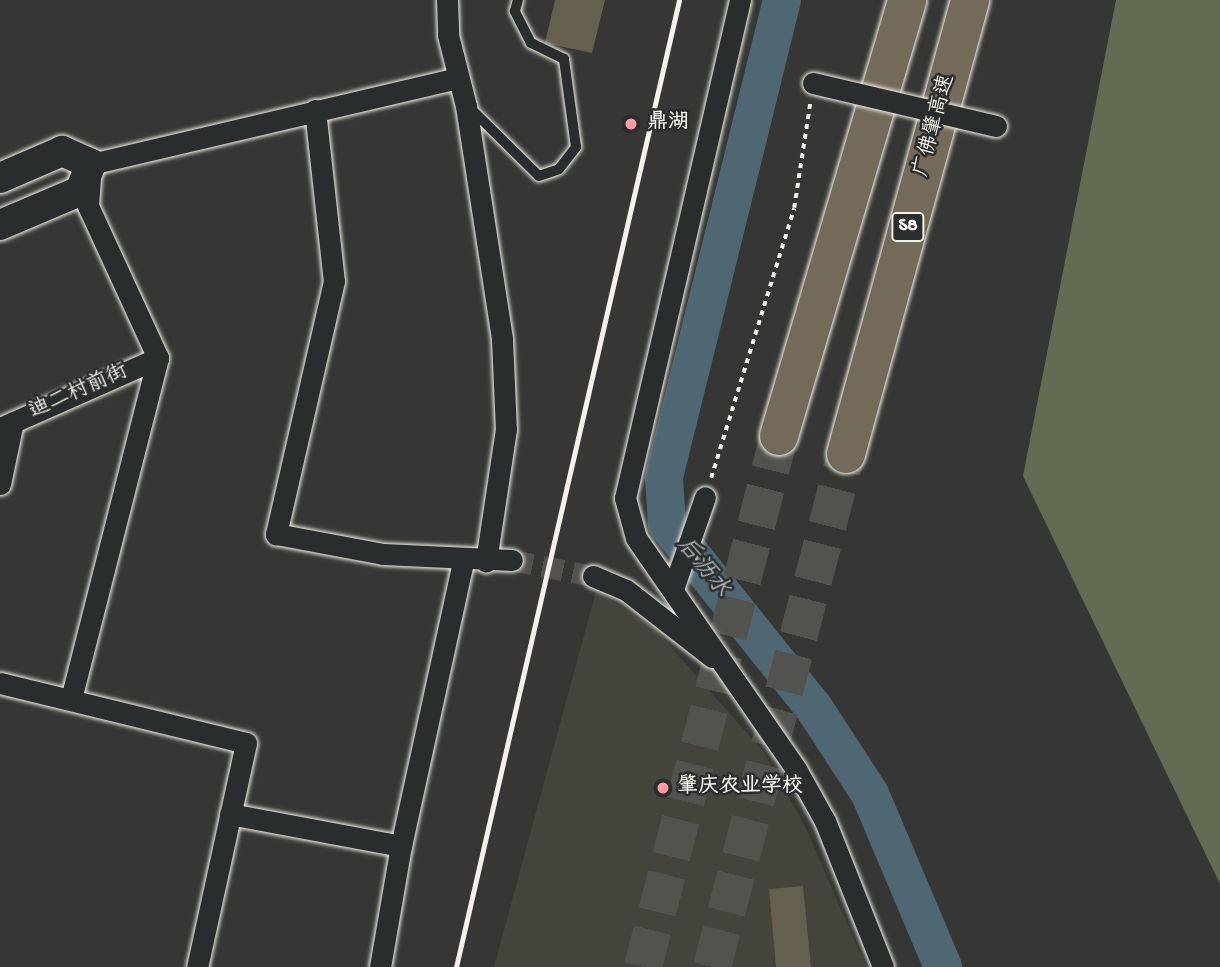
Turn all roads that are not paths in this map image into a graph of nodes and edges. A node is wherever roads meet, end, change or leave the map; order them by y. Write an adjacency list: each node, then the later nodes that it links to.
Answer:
1 (447, 0): 6 (street)
2 (518, 0): 8 (lane)
3 (740, 0): 24 (street)
4 (907, 0): 16 (highway)
5 (970, 0): 17 (highway, 广佛肇高速 / S8)
6 (458, 78): 8 (street); 9 (street)
7 (813, 83): 10 (street, bridge)
8 (464, 101): 21 (street)
9 (315, 110): 11 (street); 22 (street)
10 (996, 126)
11 (91, 164): 12 (main road); 13 (main road); 14 (street)
12 (0, 178)
13 (0, 225)
14 (158, 358): 15 (street, 迪二村前街); 27 (street)
15 (6, 425): 18 (street)
16 (779, 436)
17 (846, 454)
18 (0, 484)
19 (705, 497): 24 (street)
20 (512, 560): 21 (street)
21 (486, 561): 22 (street)
22 (463, 562): 29 (street)
23 (593, 576): 25 (street)
24 (673, 589): 25 (street)
25 (729, 670): 32 (street)
26 (0, 683): 27 (street)
27 (71, 699): 28 (street)
28 (230, 814): 29 (street); 30 (street)
29 (401, 846): 31 (street)
30 (197, 967)
31 (380, 967)
32 (883, 967)

